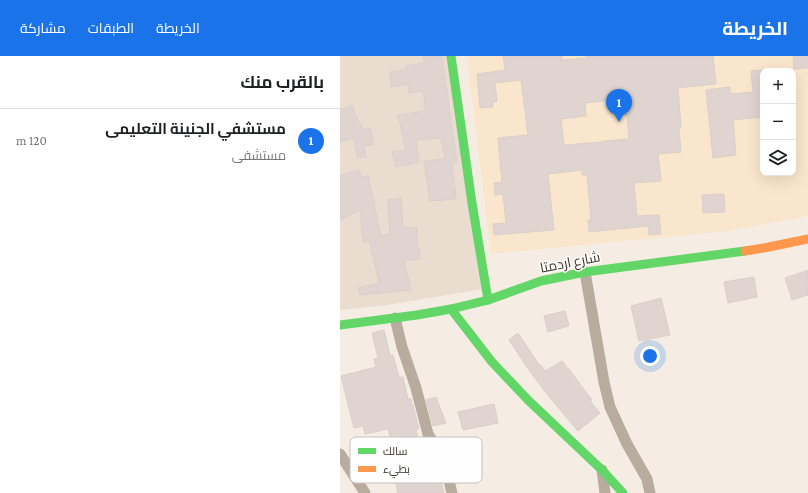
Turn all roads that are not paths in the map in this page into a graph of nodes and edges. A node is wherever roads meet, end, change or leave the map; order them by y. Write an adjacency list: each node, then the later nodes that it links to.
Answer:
1 (451, 56): 4 (street)
2 (808, 239): 3 (street, شارع اردمتا)
3 (586, 272): 4 (street, شارع اردمتا); 18 (street)
4 (488, 300): 5 (street, شارع اردمتا)
5 (451, 309): 6 (street, شارع اردمتا); 11 (street)
6 (395, 318): 7 (street, شارع اردمتا); 8 (street)
7 (340, 325)
8 (430, 437)
9 (340, 454): 10 (street)
10 (350, 470)
11 (602, 470): 16 (street); 17 (street)
12 (359, 483): 14 (street)
13 (450, 483): 15 (street)
14 (365, 493)
15 (452, 493)
16 (605, 493)
17 (623, 493)
18 (650, 493)

